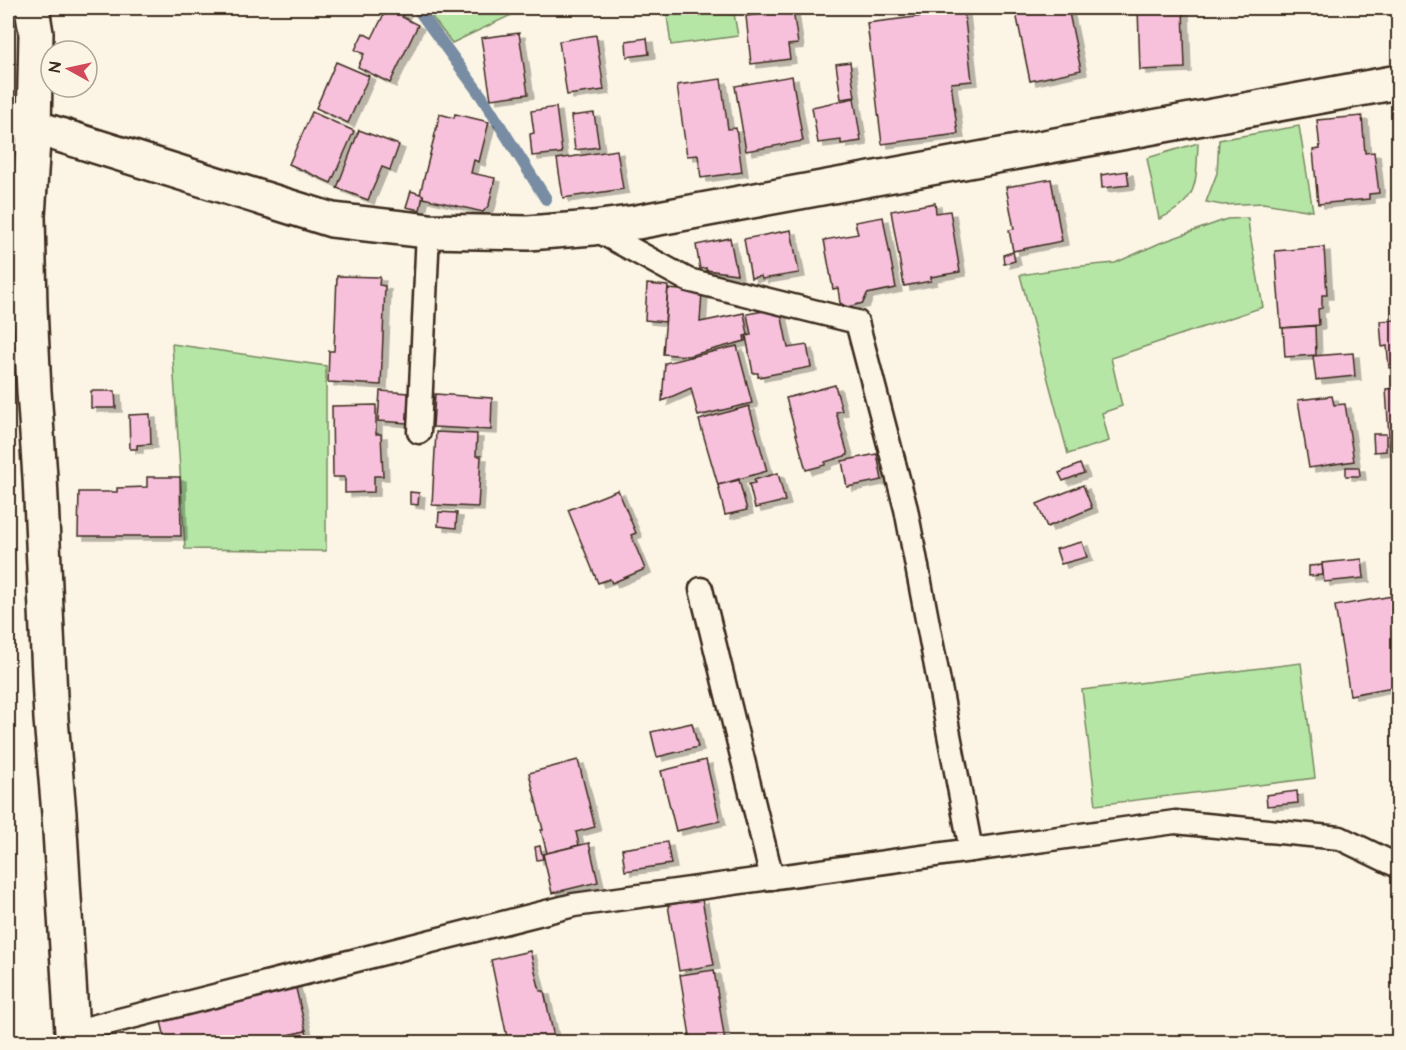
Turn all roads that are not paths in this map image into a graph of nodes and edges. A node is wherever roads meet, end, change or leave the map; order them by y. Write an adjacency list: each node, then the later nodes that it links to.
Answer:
1 (32, 8): 3 (street)
2 (1398, 82): 4 (street)
3 (20, 122): 5 (street); 11 (street)
4 (593, 228): 5 (street); 8 (lane)
5 (428, 231): 6 (lane)
6 (419, 432)
7 (701, 589): 10 (lane)
8 (971, 850): 9 (lane); 10 (lane)
9 (1398, 866)
10 (772, 878): 11 (lane)
11 (73, 1037)

